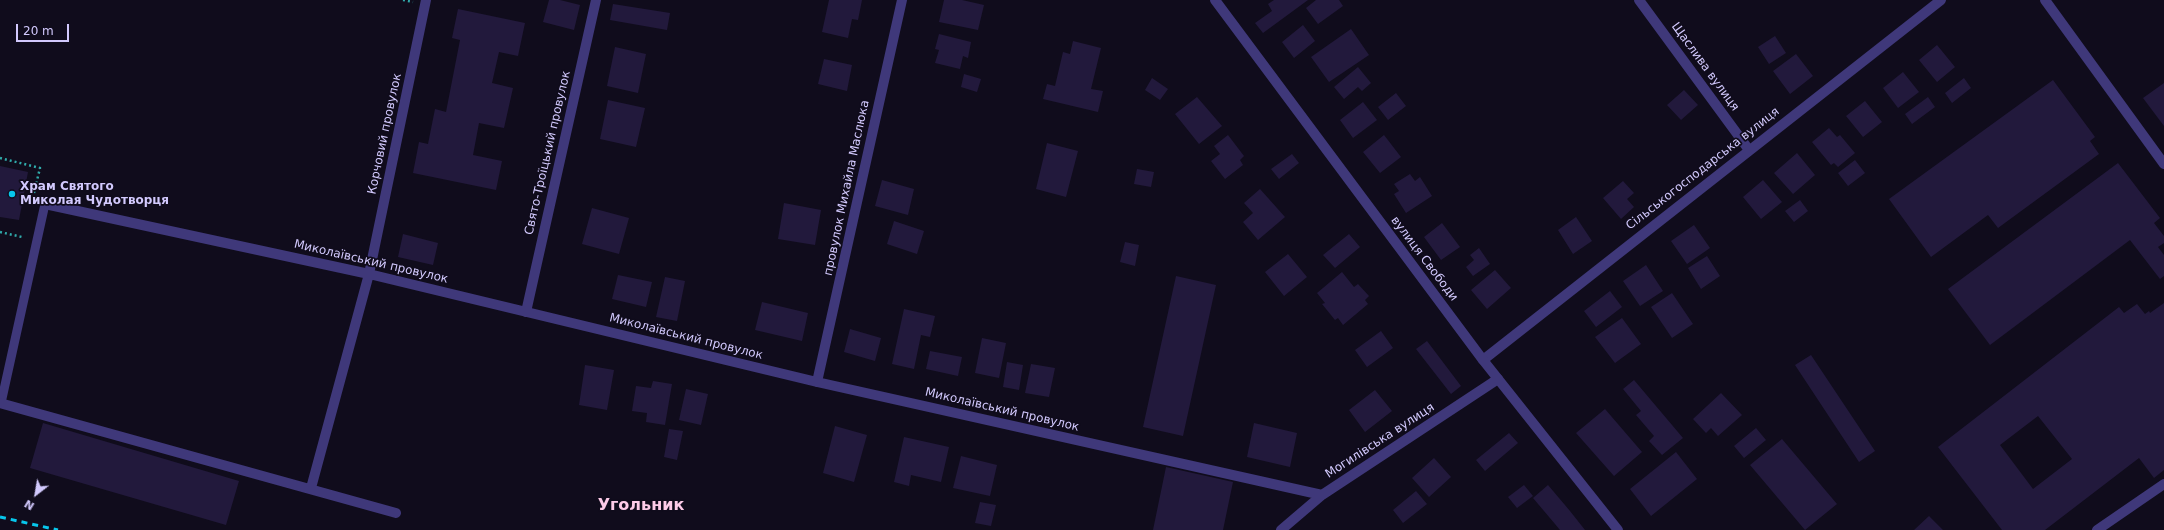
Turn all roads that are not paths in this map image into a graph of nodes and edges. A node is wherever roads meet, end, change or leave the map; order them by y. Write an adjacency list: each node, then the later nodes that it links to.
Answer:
1 (426, 0): 11 (street, Корчовий провулок)
2 (596, 0): 12 (street, Свято-Троїцький провулок)
3 (902, 0): 15 (street, провулок Михайла Маслюка)
4 (1215, 0): 13 (street, вулиця Свободи)
5 (1640, 0): 8 (street, Щаслива вулиця)
6 (1941, 0): 8 (street, Сільськогосподарська вулиця)
7 (2045, 0): 9 (street)
8 (1749, 150): 13 (street, Сільськогосподарська вулиця)
9 (2164, 164)
10 (45, 204): 11 (street, Миколаївський провулок); 16 (lane)
11 (369, 274): 12 (street, Миколаївський провулок); 18 (street, Корчовий провулок)
12 (526, 312): 15 (street, Миколаївський провулок)
13 (1483, 360): 14 (street, вулиця Свободи)
14 (1498, 379): 19 (street, Могилівська вулиця); 22 (street, вулиця Свободи)
15 (817, 382): 19 (street, Миколаївський провулок)
16 (1, 403): 18 (street)
17 (2164, 484): 23 (street)
18 (311, 488): 20 (street)
19 (1322, 494): 21 (street, Могилівська вулиця)
20 (396, 512)
21 (1281, 530)
22 (1618, 530)
23 (2097, 530)

